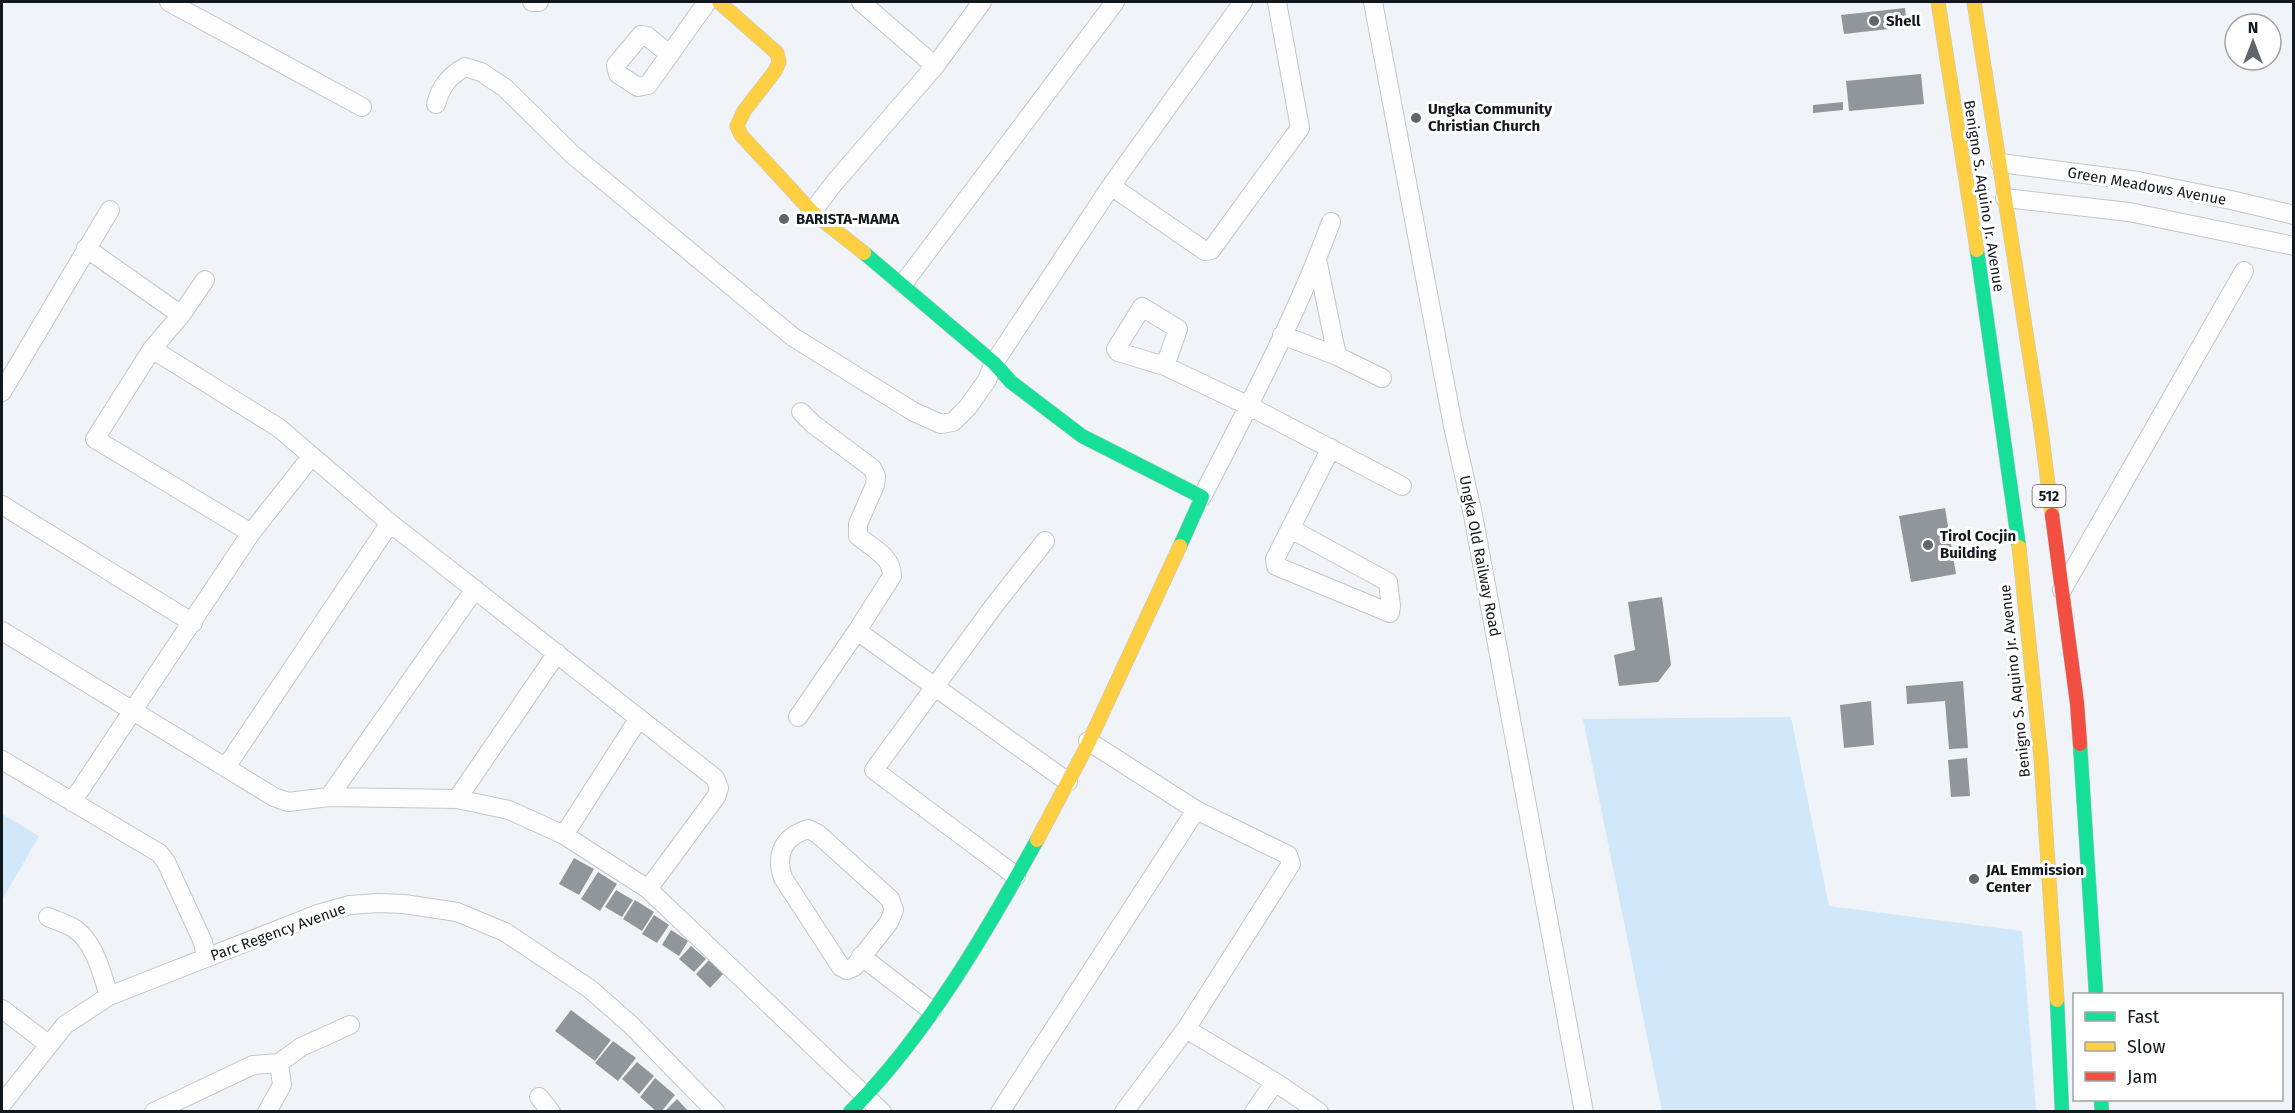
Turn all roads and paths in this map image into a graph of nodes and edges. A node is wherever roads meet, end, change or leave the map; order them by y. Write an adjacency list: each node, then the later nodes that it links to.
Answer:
1 (169, 2): 17 (street)
2 (532, 2): 3 (street)
3 (539, 2)
4 (707, 2): 14 (street)
5 (719, 2): 22 (main road)
6 (861, 2): 15 (street)
7 (982, 2): 15 (street)
8 (1115, 2): 30 (street)
9 (1243, 2): 19 (street)
10 (1276, 2): 19 (street)
11 (1372, 2): 95 (street, Ungka Old Railway Road)
12 (1938, 2): 41 (main road, Benigno S. Aquino Jr. Avenue / 512)
13 (1974, 2): 18 (main road, Benigno S. Aquino Jr. Avenue / 512)
14 (670, 55)
15 (935, 66): 22 (street)
16 (436, 104): 35 (street)
17 (362, 108)
18 (2000, 163): 20 (main road, Benigno S. Aquino Jr. Avenue / 512); 23 (street, Green Meadows Avenue)
19 (1112, 186): 35 (street)
20 (2005, 198): 25 (street, Green Meadows Avenue); 41 (main road, Benigno S. Aquino Jr. Avenue / 512)
21 (110, 210): 26 (street)
22 (812, 212): 30 (main road)
23 (2294, 216)
24 (1331, 222): 27 (street)
25 (2293, 245)
26 (86, 248): 31 (street); 38 (street)
27 (1317, 259): 32 (street); 34 (street)
28 (2244, 271): 52 (street)
29 (205, 280): 31 (street)
30 (903, 284): 35 (main road)
31 (181, 315): 33 (street)
32 (1282, 335): 34 (street); 39 (street)
33 (152, 349): 43 (street); 49 (street)
34 (1337, 356): 37 (street)
35 (994, 363): 45 (main road)
36 (1165, 366): 39 (street)
37 (1382, 378)
38 (2, 392)
39 (1249, 406): 42 (street); 45 (street)
40 (801, 412): 55 (street)
41 (2022, 425): 52 (main road, Benigno S. Aquino Jr. Avenue / 512); 96 (main road, Benigno S. Aquino Jr. Avenue / 512)
42 (1331, 448): 44 (street); 48 (street)
43 (311, 457): 47 (street); 49 (street)
44 (1401, 486)
45 (1202, 497): 61 (main road)
46 (2, 505): 53 (street)
47 (390, 523): 51 (street); 63 (street)
48 (1291, 529): 48 (street)
49 (251, 533): 53 (street)
50 (1045, 542): 57 (street)
51 (475, 589): 56 (street); 65 (street)
52 (2061, 591): 75 (main road, Benigno S. Aquino Jr. Avenue / 512)
53 (192, 623): 58 (street)
54 (2, 631): 58 (street)
55 (857, 631): 57 (street); 59 (street)
56 (556, 653): 60 (street); 66 (street)
57 (935, 688): 64 (street); 70 (street)
58 (134, 711): 63 (street); 67 (street)
59 (798, 717)
60 (639, 718): 69 (street); 71 (street)
61 (1088, 741): 64 (main road); 68 (street)
62 (2, 760): 67 (street)
63 (226, 767): 65 (street)
64 (1068, 782): 70 (main road)
65 (329, 797): 66 (street)
66 (456, 800): 69 (street)
67 (72, 802): 74 (street)
68 (1196, 810): 80 (street); 91 (street)
69 (564, 834): 71 (street)
70 (1016, 876): 78 (main road)
71 (648, 889): 84 (street)
72 (48, 917): 76 (street)
73 (861, 956): 73 (street); 78 (street)
74 (206, 958): 76 (street, Parc Regency Avenue); 88 (street, Parc Regency Avenue)
75 (2096, 993)
76 (109, 996): 81 (street, Parc Regency Avenue)
77 (2, 1009): 81 (street)
78 (932, 1011): 84 (main road)
79 (350, 1024): 82 (street)
80 (1186, 1029): 83 (street); 92 (street)
81 (48, 1044): 85 (street, Parc Regency Avenue)
82 (279, 1063): 86 (street); 87 (street)
83 (1275, 1082): 93 (street); 94 (street)
84 (866, 1097): 89 (main road); 90 (street)
85 (2, 1104)
86 (154, 1112)
87 (267, 1112)
88 (716, 1112)
89 (850, 1112)
90 (882, 1112)
91 (1000, 1112)
92 (1124, 1112)
93 (1254, 1112)
94 (1319, 1112)
95 (1584, 1112)
96 (2062, 1112)

